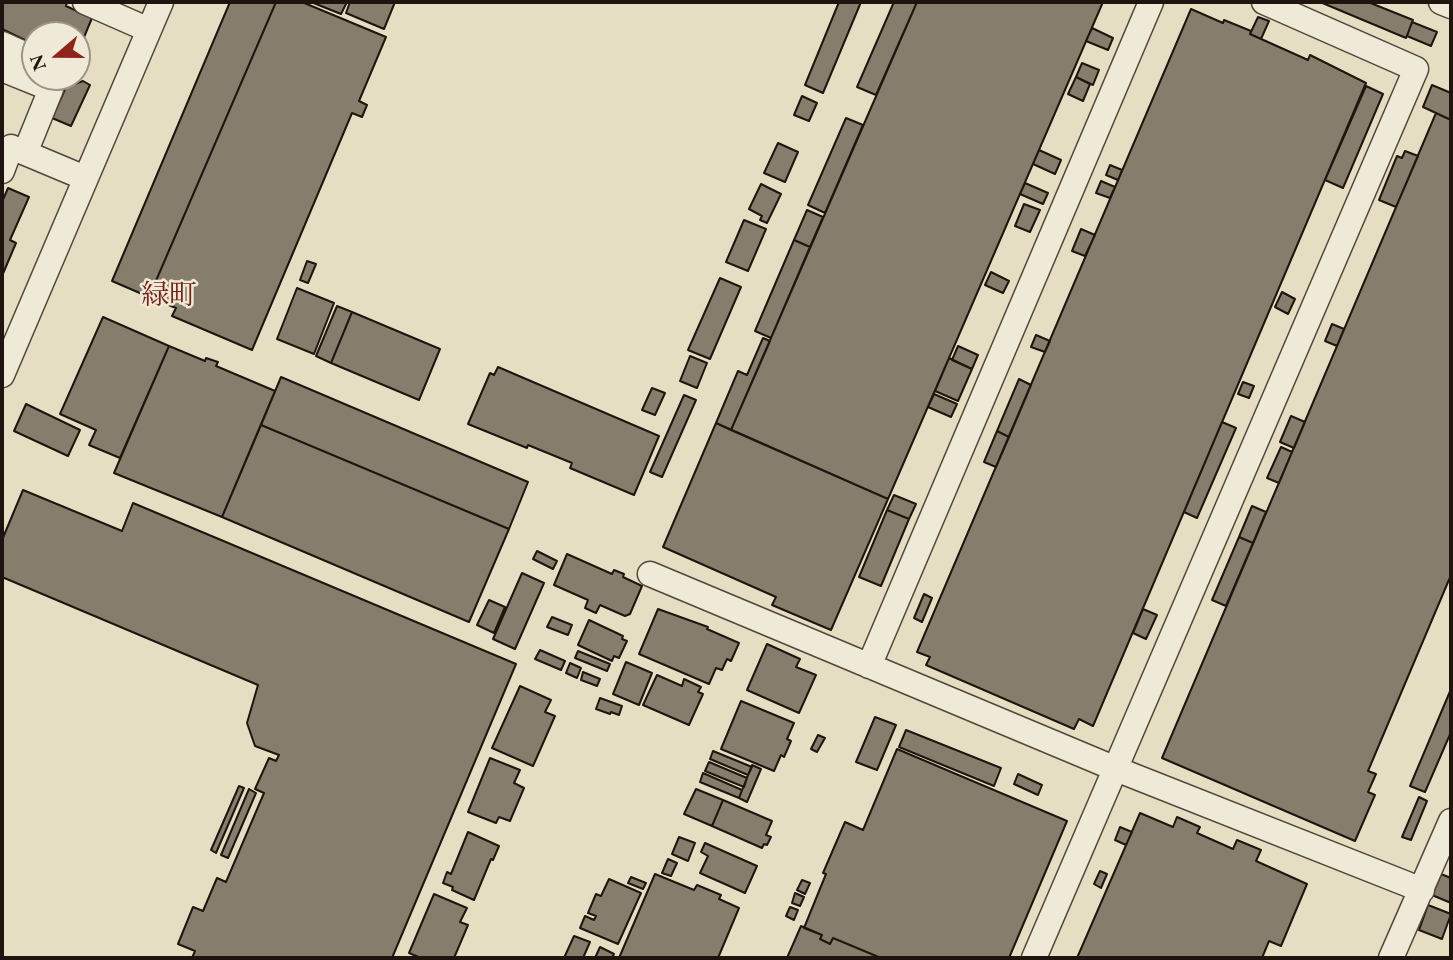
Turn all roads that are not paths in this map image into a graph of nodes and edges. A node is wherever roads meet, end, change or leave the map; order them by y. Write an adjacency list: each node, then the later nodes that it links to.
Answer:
1 (85, 2): 7 (street)
2 (125, 2): 7 (street)
3 (1151, 2): 18 (street)
4 (1264, 2): 19 (street)
5 (1441, 2): 6 (street)
6 (1451, 6)
7 (155, 16): 15 (street)
8 (2, 44): 9 (street)
9 (21, 53)
10 (2, 69): 11 (street)
11 (21, 74)
12 (50, 91): 13 (street)
13 (25, 153): 14 (street); 15 (street)
14 (2, 171)
15 (85, 178): 16 (street)
16 (2, 375)
17 (650, 574): 18 (street)
18 (869, 666): 19 (street)
19 (1116, 769): 21 (street); 22 (street)
20 (1451, 821): 21 (street)
21 (1422, 890): 23 (street)
22 (1034, 958)
23 (1391, 958)

